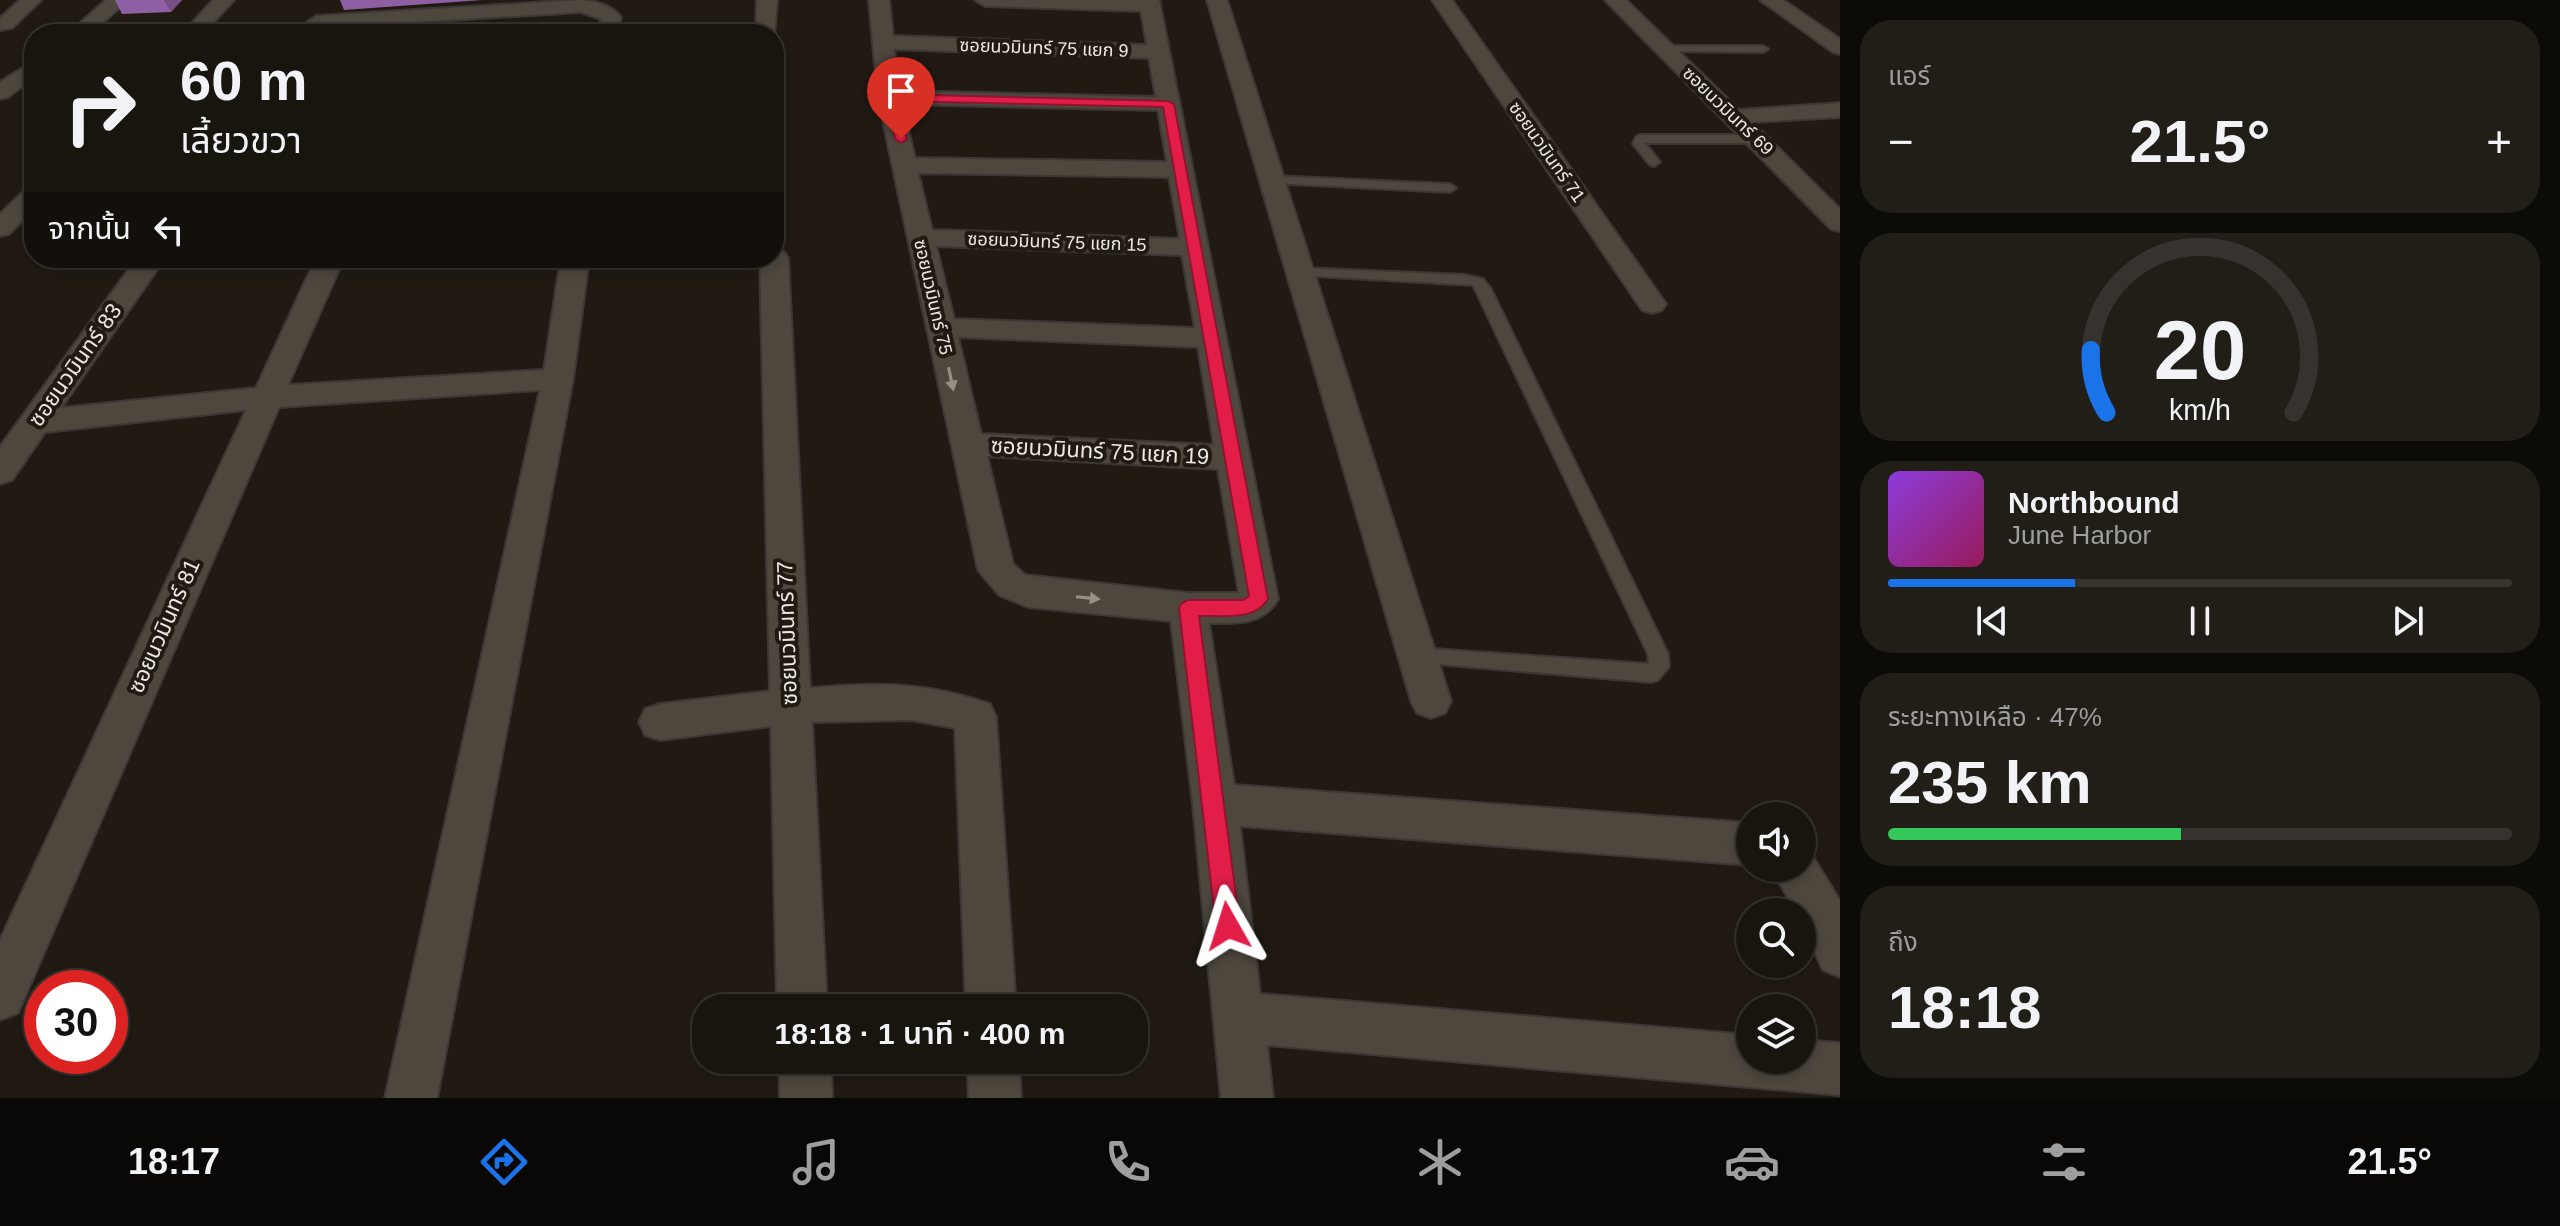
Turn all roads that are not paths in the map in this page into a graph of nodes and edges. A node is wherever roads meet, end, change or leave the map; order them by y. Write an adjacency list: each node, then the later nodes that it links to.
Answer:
1 (31, 0): 14 (street)
2 (118, 0): 15 (street)
3 (224, 0): 16 (street)
4 (332, 0): 17 (street)
5 (767, 0): 20 (street)
6 (879, 0): 21 (street, ซอยนวมินทร์ 75)
7 (985, 0): 12 (street)
8 (1217, 0): 37 (street)
9 (1442, 0): 50 (street, ซอยนวมินทร์ 71)
10 (1615, 0): 23 (street, ซอยนวมินทร์ 69)
11 (1770, 0): 22 (street)
12 (1150, 2): 25 (street)
13 (443, 7): 18 (street); 19 (street)
14 (0, 24)
15 (90, 24)
16 (201, 24)
17 (316, 24)
18 (338, 24)
19 (608, 24)
20 (766, 24)
21 (882, 42): 25 (street, ซอยนวมินทร์ 75 แยก 9); 28 (street, ซอยนวมินทร์ 75)
22 (1836, 42)
23 (1664, 49): 24 (lane); 31 (street, ซอยนวมินทร์ 69)
24 (1763, 49)
25 (1159, 52): 29 (street)
26 (24, 74): 27 (street)
27 (0, 92)
28 (889, 97): 29 (street); 34 (street, ซอยนวมินทร์ 75)
29 (1168, 104): 35 (street)
30 (1840, 110): 31 (street)
31 (1731, 117): 32 (street, ซอยนวมินทร์ 69)
32 (1755, 139): 33 (lane); 36 (street, ซอยนวมินทร์ 69)
33 (1654, 162)
34 (905, 165): 35 (street); 43 (street, ซอยนวมินทร์ 75)
35 (1180, 170): 44 (street)
36 (1797, 179): 38 (street); 41 (street, ซอยนวมินทร์ 69)
37 (1272, 180): 39 (lane); 49 (street)
38 (1826, 180)
39 (1450, 188)
40 (24, 205): 42 (street)
41 (1840, 223)
42 (0, 228)
43 (920, 238): 44 (street, ซอยนวมินทร์ 75 แยก 15); 51 (street, ซอยนวมินทร์ 75)
44 (1194, 247): 52 (street)
45 (144, 268): 55 (street, ซอยนวมินทร์ 83)
46 (325, 268): 54 (street, ซอยนวมินทร์ 81)
47 (574, 268): 53 (street)
48 (774, 268): 62 (street, ซอยนวมินทร์ 77)
49 (1301, 272): 60 (street); 60 (lane)
50 (1652, 304)
51 (940, 327): 52 (street); 56 (street, ซอยนวมินทร์ 75, one-way to 56)
52 (1211, 338): 57 (street)
53 (558, 379): 54 (street); 75 (street)
54 (267, 397): 55 (street); 70 (street, ซอยนวมินทร์ 81)
55 (35, 422): 58 (street, ซอยนวมินทร์ 83)
56 (966, 444): 57 (street, ซอยนวมินทร์ 75 แยก 19); 59 (street, ซอยนวมินทร์ 75, one-way to 59)
57 (1234, 458): 59 (street)
58 (0, 472)
59 (1188, 608): 64 (street)
60 (1419, 656): 61 (street)
61 (1431, 701)
62 (789, 706): 63 (street); 68 (street, ซอยนวมินทร์ 77); 69 (street)
63 (660, 722)
64 (1215, 804): 65 (street); 71 (street)
65 (1736, 843)
66 (1804, 882): 67 (street)
67 (1840, 953)
68 (801, 994)
69 (990, 994)
70 (0, 995)
71 (1238, 1017): 72 (street); 78 (street)
72 (1840, 1069)
73 (805, 1074): 76 (street)
74 (994, 1074): 77 (street)
75 (411, 1098)
76 (806, 1098)
77 (995, 1098)
78 (1247, 1098)

